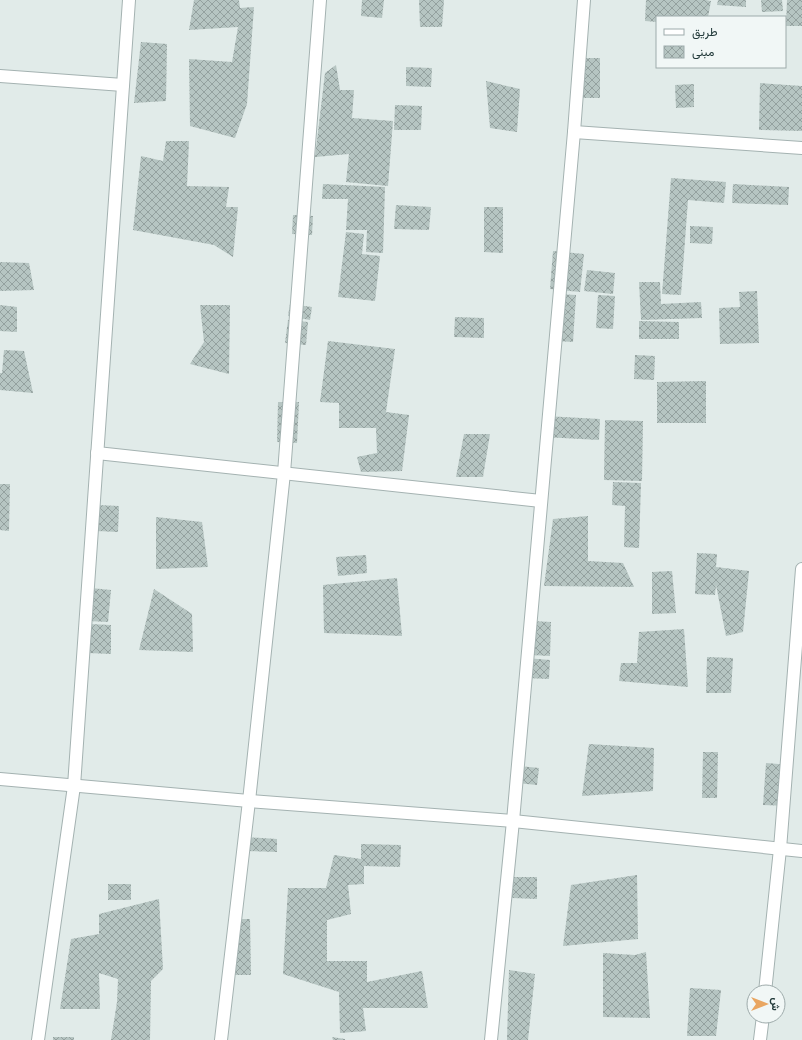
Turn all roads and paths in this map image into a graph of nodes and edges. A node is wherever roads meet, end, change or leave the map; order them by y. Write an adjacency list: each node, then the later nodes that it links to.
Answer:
1 (129, 0): 5 (street)
2 (320, 0): 9 (street)
3 (584, 0): 6 (street)
4 (0, 76): 5 (street)
5 (123, 85): 8 (street)
6 (574, 132): 7 (street); 10 (street)
7 (802, 148)
8 (97, 453): 9 (street); 13 (street)
9 (284, 473): 10 (street); 14 (street)
10 (541, 501): 15 (street)
11 (802, 569): 16 (street)
12 (0, 779): 13 (street)
13 (74, 786): 14 (street); 20 (street)
14 (249, 801): 15 (street); 21 (street)
15 (513, 822): 16 (street); 22 (street)
16 (780, 849): 17 (street); 18 (street)
17 (802, 851)
18 (766, 984)
19 (762, 1024): 23 (street)
20 (38, 1040)
21 (221, 1040)
22 (491, 1040)
23 (760, 1040)

